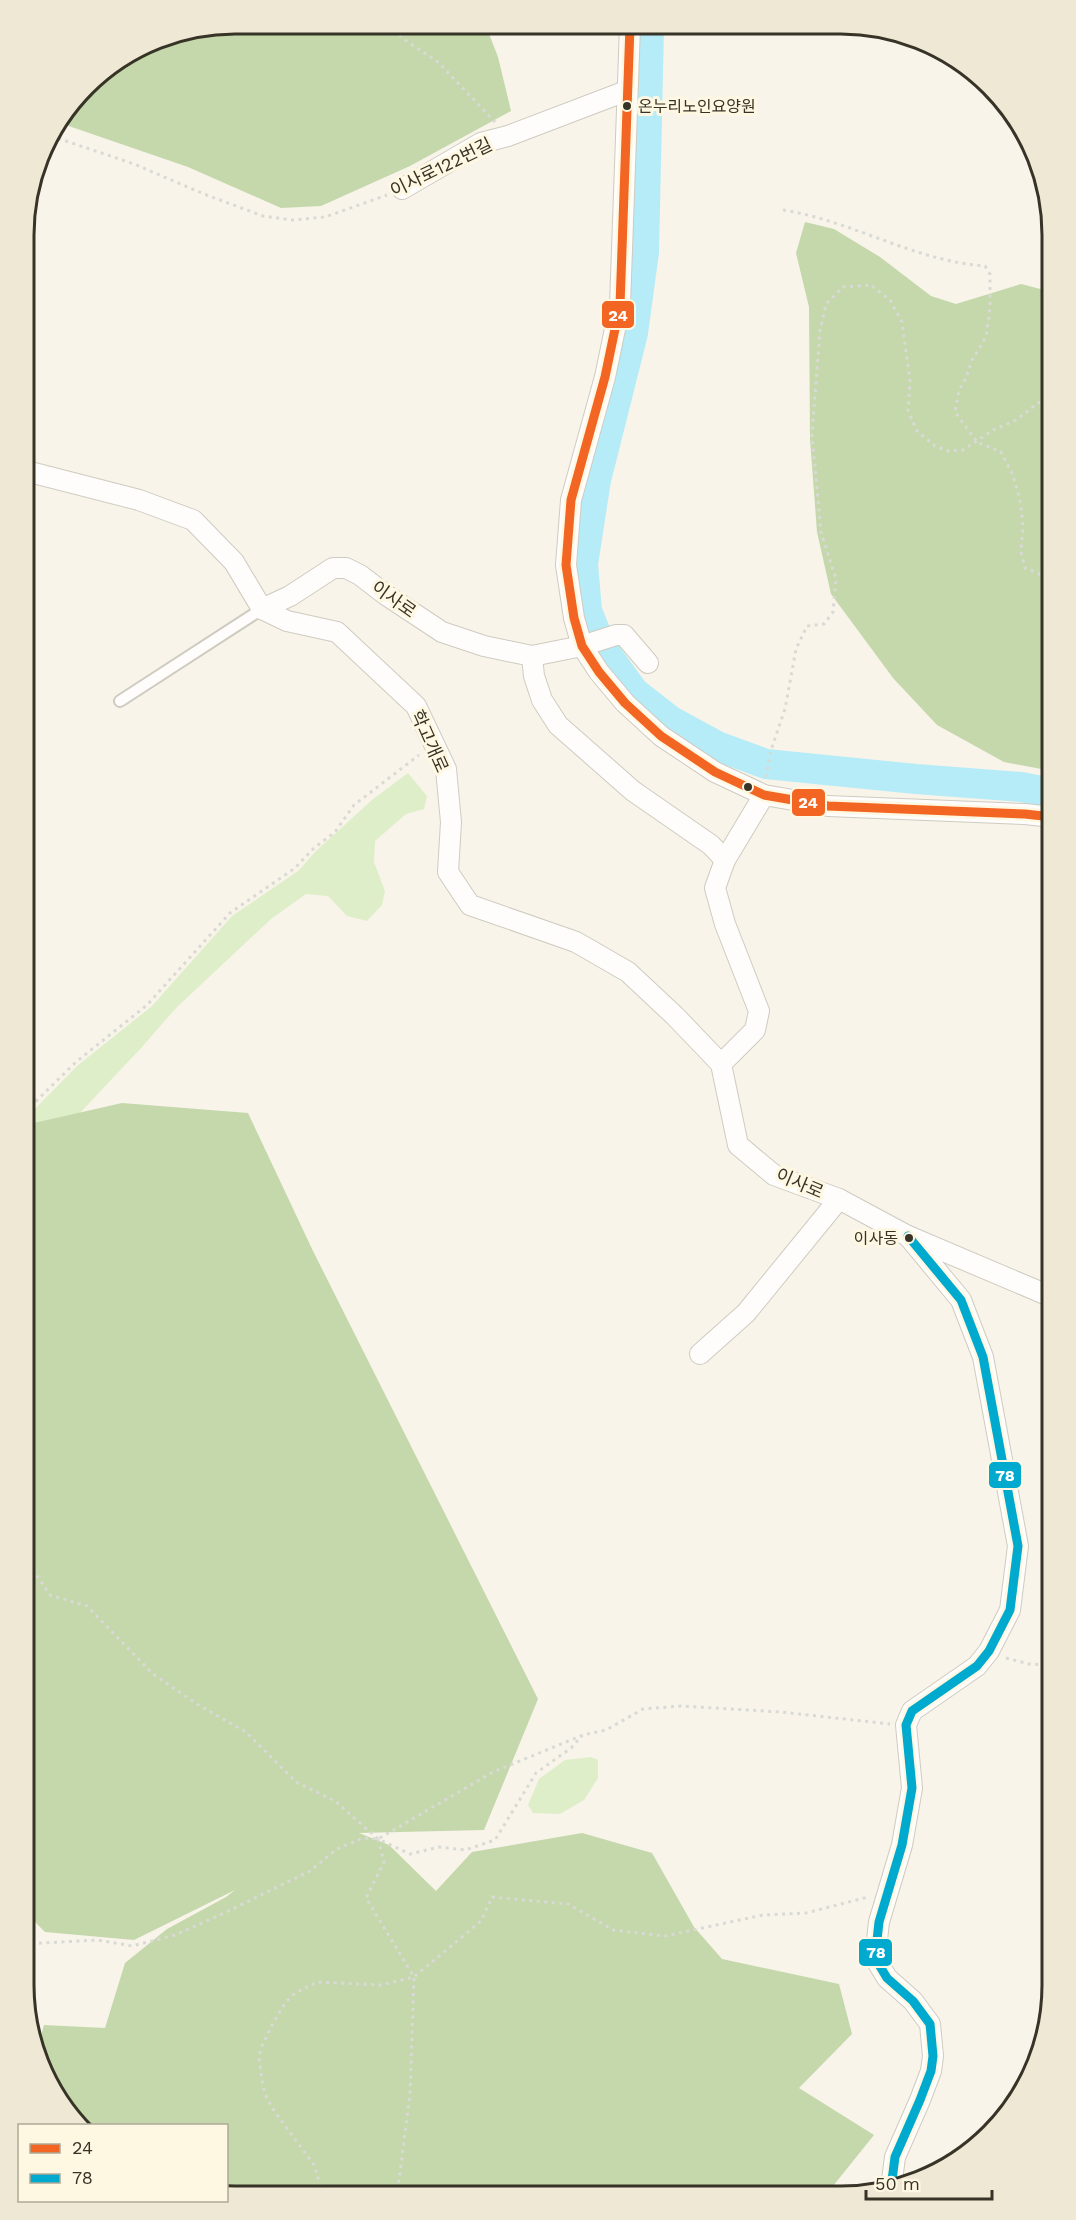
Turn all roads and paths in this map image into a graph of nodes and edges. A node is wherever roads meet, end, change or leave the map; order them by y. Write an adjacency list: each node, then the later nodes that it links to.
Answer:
1 (629, 34): 3 (street)
2 (399, 35): 4 (path)
3 (626, 91): 4 (street, 이사로122번길); 13 (street)
4 (508, 136): 6 (street, 이사로122번길)
5 (59, 139): 6 (path, 이사로122번길)
6 (402, 189)
7 (783, 210): 9 (path)
8 (1042, 401): 9 (path)
9 (977, 442): 11 (path); 18 (path)
10 (35, 473): 12 (street)
11 (1042, 576)
12 (262, 609): 14 (street, 이사로); 16 (lane); 17 (street, 학고개로)
13 (585, 646): 14 (street, 이사로); 15 (street, 이사로); 18 (street)
14 (532, 656): 20 (street)
15 (648, 663)
16 (120, 700)
17 (434, 743): 21 (street, 학고개로); 22 (path)
18 (765, 788): 19 (street); 20 (street)
19 (1042, 816)
20 (725, 860): 21 (street)
21 (721, 1064): 23 (street, 이사로)
22 (35, 1103)
23 (839, 1199): 24 (street, 이사로); 26 (street)
24 (908, 1236): 25 (street, 이사로); 28 (street)
25 (1041, 1293)
26 (700, 1354)
27 (34, 1572): 32 (path)
28 (989, 1651): 29 (path); 30 (street)
29 (1041, 1665)
30 (906, 1725): 31 (path); 33 (street)
31 (583, 1735): 32 (path); 32 (path)
32 (378, 1839): 34 (path); 35 (path)
33 (888, 1892): 35 (path); 36 (street)
34 (34, 1943)
35 (414, 1977): 37 (path); 38 (path)
36 (893, 2178)
37 (321, 2186)
38 (398, 2186)

